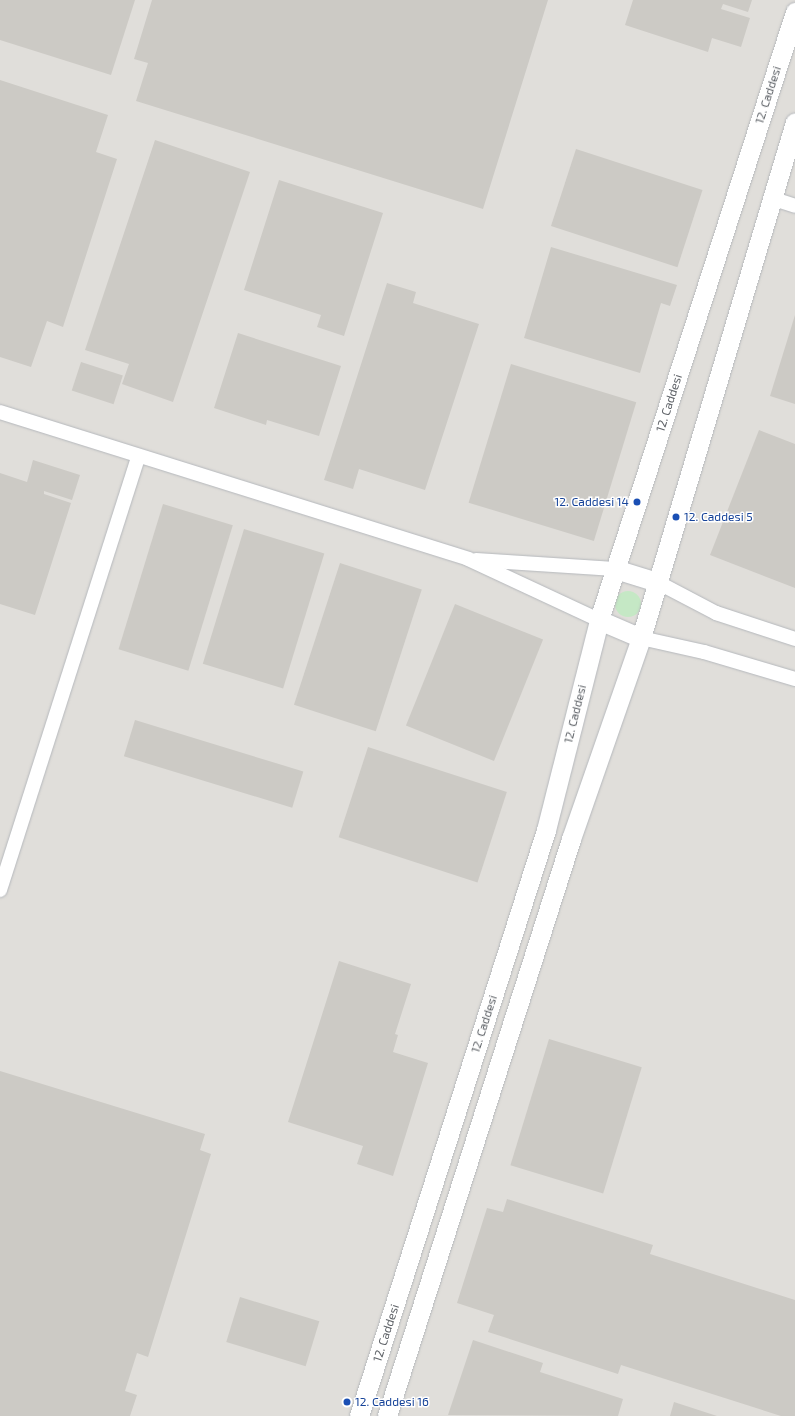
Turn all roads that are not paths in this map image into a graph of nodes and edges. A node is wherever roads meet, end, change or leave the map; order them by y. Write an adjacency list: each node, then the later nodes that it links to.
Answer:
1 (795, 12): 8 (street, 12. Caddesi)
2 (795, 122): 3 (street)
3 (771, 198): 4 (street); 9 (street)
4 (795, 206)
5 (0, 412): 6 (street)
6 (138, 457): 7 (street); 14 (street)
7 (468, 559): 8 (street); 10 (street)
8 (615, 569): 9 (street); 10 (street, 12. Caddesi)
9 (657, 582): 11 (street); 12 (street)
10 (599, 620): 11 (street); 15 (street, 12. Caddesi)
11 (641, 638): 13 (street); 16 (street)
12 (795, 639)
13 (795, 679)
14 (0, 890)
15 (359, 1416)
16 (387, 1416)

